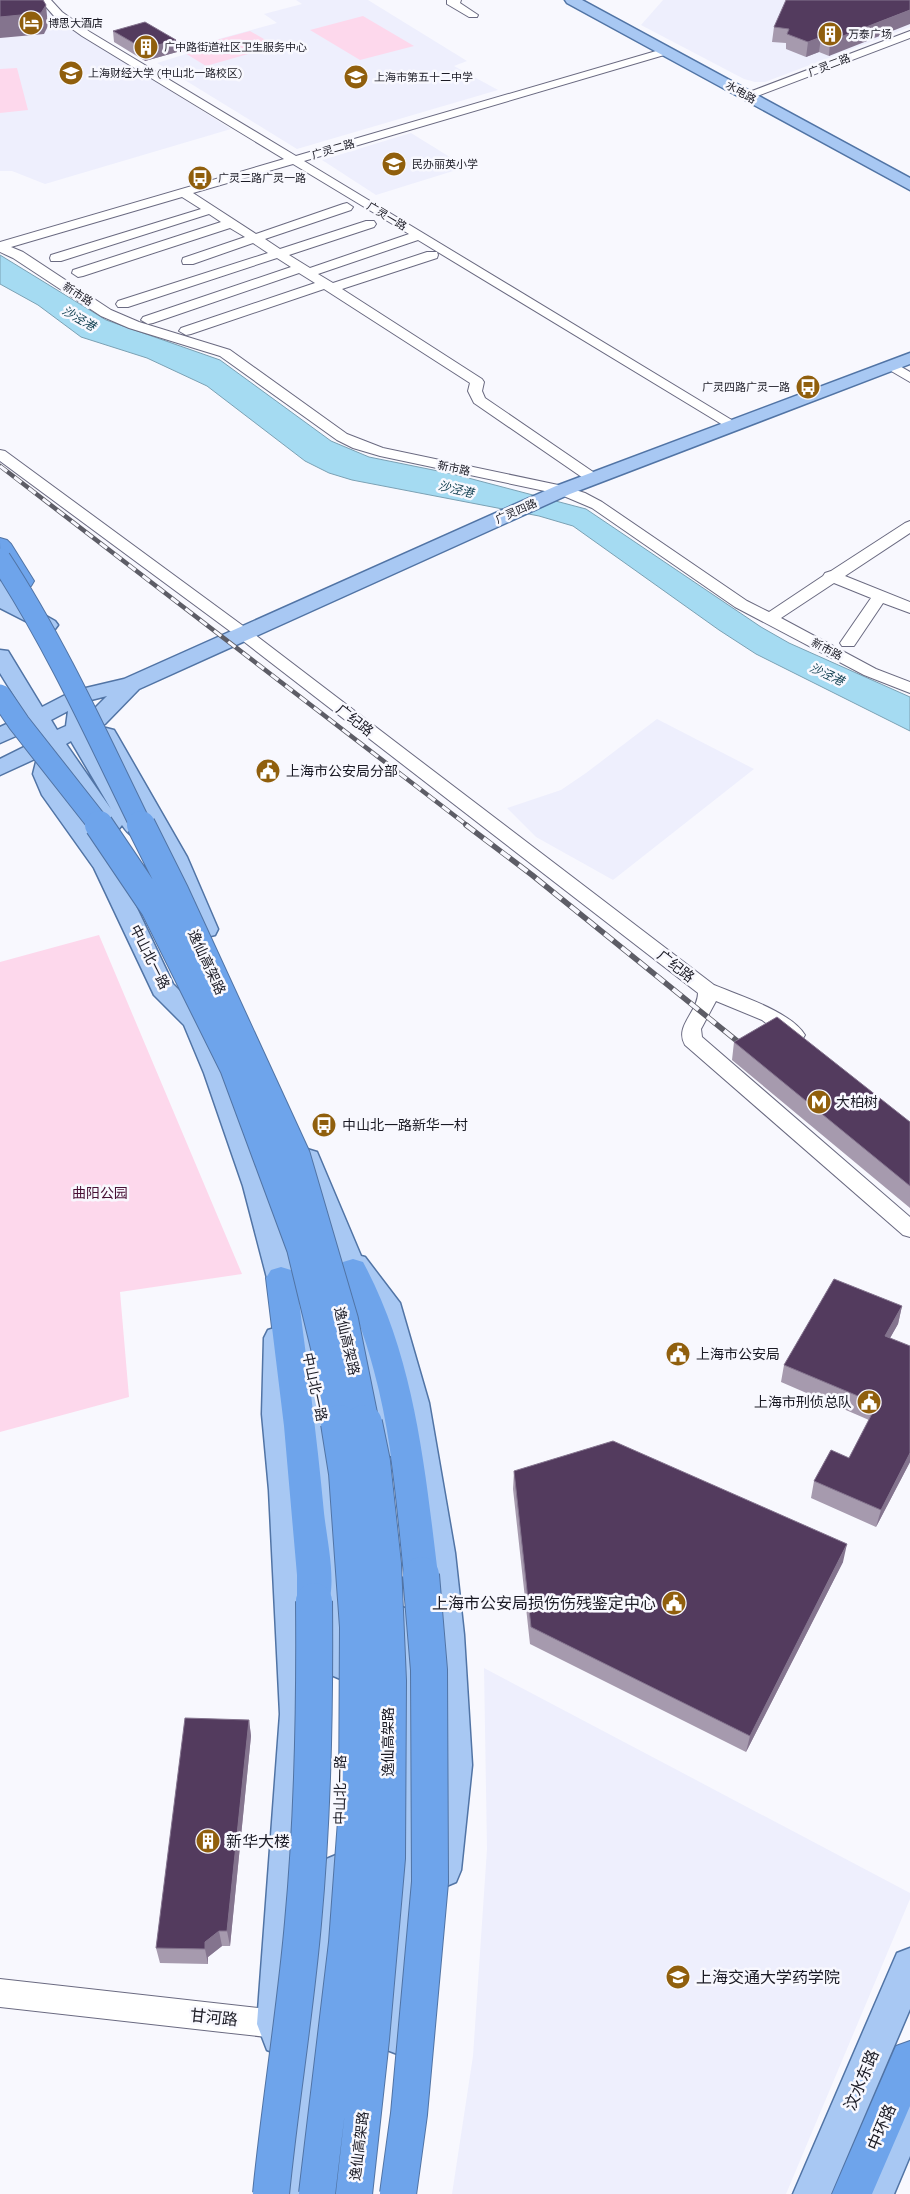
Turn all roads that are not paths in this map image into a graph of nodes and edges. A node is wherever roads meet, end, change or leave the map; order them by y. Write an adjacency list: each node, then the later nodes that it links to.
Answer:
1 (42, 0): 8 (street, 广灵一路)
2 (457, 0): 4 (street)
3 (572, 0): 6 (main road, 水电路)
4 (473, 15)
5 (910, 34): 7 (street, 广灵二路)
6 (667, 51): 7 (main road, 水电路); 8 (street, 广灵二路)
7 (748, 96): 9 (main road, 水电路)
8 (295, 160): 10 (street, 广灵二路); 15 (street, 广灵一路)
9 (910, 185)
10 (183, 192): 12 (street); 17 (street, 广灵二路)
11 (346, 207): 16 (street)
12 (210, 210): 13 (street); 20 (street)
13 (231, 223): 16 (street); 23 (street)
14 (370, 224): 18 (street)
15 (419, 235): 22 (street); 31 (street, 广灵一路)
16 (254, 238): 18 (street); 21 (street)
17 (0, 246): 34 (street, 新市路)
18 (277, 253): 22 (street); 25 (street)
19 (432, 255): 24 (street)
20 (56, 258)
21 (188, 260)
22 (305, 271): 24 (street); 26 (street)
23 (78, 273)
24 (329, 286): 27 (street); 33 (street)
25 (123, 304)
26 (148, 320)
27 (186, 332)
28 (910, 358): 29 (main road, 广灵四路)
29 (891, 366): 30 (street); 31 (main road, 广灵四路)
30 (910, 378)
31 (733, 425): 33 (main road, 广灵四路)
32 (0, 454): 44 (street, 广纪路)
33 (594, 479): 34 (main road, 广灵四路)
34 (558, 493): 42 (street, 新市路); 44 (main road, 广灵四路)
35 (910, 526): 38 (street)
36 (0, 544): 43 (highway)
37 (0, 559): 76 (highway, 逸仙高架路, bridge)
38 (831, 576): 40 (street); 42 (street)
39 (0, 587): 43 (main road)
40 (880, 596): 41 (street); 45 (street)
41 (910, 608)
42 (769, 619): 48 (street, 新市路)
43 (48, 624): 50 (main road)
44 (244, 634): 47 (main road, 广灵四路); 59 (street, 广纪路)
45 (848, 643)
46 (0, 656): 51 (main road)
47 (131, 684): 50 (main road, 广灵四路); 52 (main road, 广灵四路)
48 (910, 688)
49 (0, 695): 75 (highway, 逸仙高架路, bridge)
50 (82, 696): 51 (main road); 52 (main road); 53 (main road)
51 (38, 717): 54 (main road); 55 (main road)
52 (99, 723): 53 (main road, 广灵四路); 56 (main road); 58 (main road)
53 (76, 730): 55 (main road, 广灵四路); 56 (main road)
54 (0, 736)
55 (53, 742): 57 (main road); 60 (main road); 60 (main road, 中山北一路)
56 (97, 766): 58 (main road)
57 (0, 768)
58 (198, 911): 63 (main road)
59 (707, 990): 61 (street, 广纪路); 62 (street, 广纪路)
60 (195, 1021): 64 (main road, 中山北一路)
61 (808, 1045)
62 (910, 1229)
63 (350, 1263): 69 (main road); 69 (main road); 78 (highway, bridge)
64 (281, 1278): 67 (main road); 68 (main road, 中山北一路); 73 (highway, bridge)
65 (910, 1966): 79 (main road, 汶水东路)
66 (0, 1993): 67 (street, 甘河路)
67 (275, 2024): 68 (street, 甘河路); 71 (main road)
68 (316, 2029): 69 (street, 甘河路); 71 (main road, 中山北一路)
69 (414, 2029): 77 (main road)
70 (910, 2060): 80 (highway, 中环路)
71 (307, 2104): 74 (main road, 中山北一路)
72 (910, 2111): 81 (main road)
73 (271, 2194)
74 (296, 2194)
75 (317, 2194)
76 (354, 2194)
77 (388, 2194)
78 (398, 2194)
79 (812, 2194)
80 (852, 2194)
81 (875, 2194)

